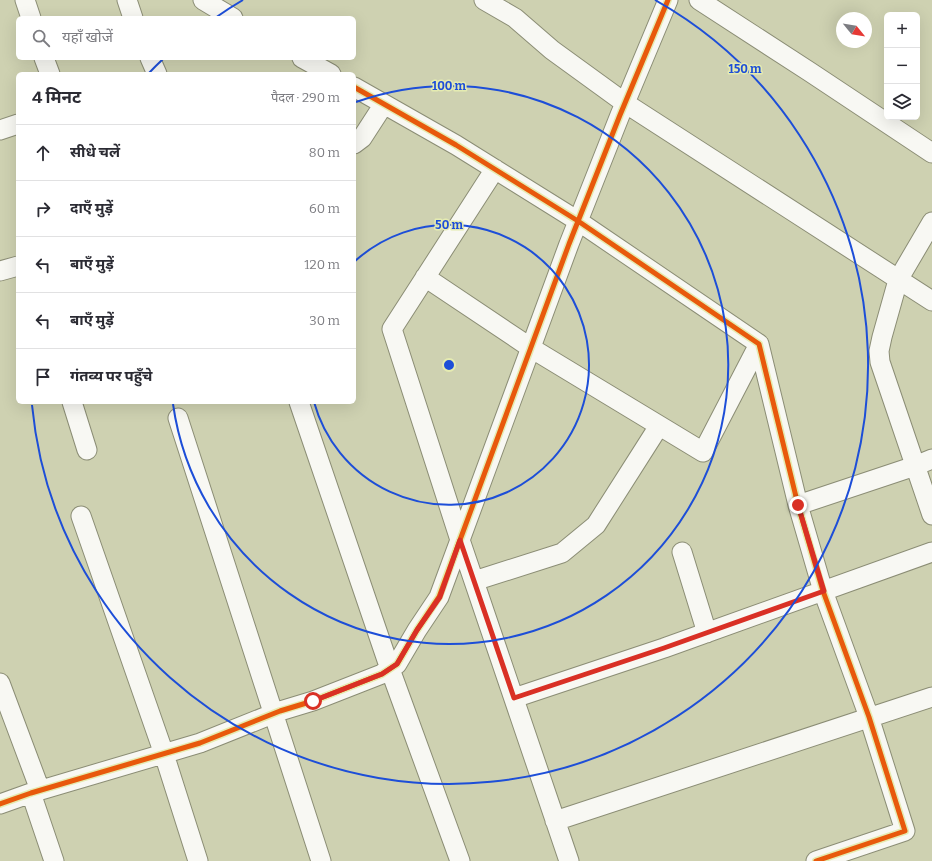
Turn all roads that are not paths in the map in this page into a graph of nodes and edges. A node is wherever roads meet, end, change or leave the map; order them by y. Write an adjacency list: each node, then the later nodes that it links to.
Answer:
1 (25, 0): 7 (street)
2 (127, 0): 8 (street)
3 (203, 0): 9 (street)
4 (484, 0): 17 (street)
5 (668, 0): 17 (street)
6 (699, 0): 22 (street)
7 (30, 16)
8 (132, 16)
9 (230, 16)
10 (45, 60): 13 (street)
11 (151, 60): 14 (street)
12 (306, 60): 15 (street)
13 (49, 72)
14 (156, 72)
15 (327, 72)
16 (356, 88): 18 (street)
17 (625, 103): 24 (street); 29 (street)
18 (384, 104): 21 (street); 23 (street)
19 (16, 125): 20 (street)
20 (0, 130)
21 (356, 142)
22 (932, 154)
23 (495, 169): 24 (street); 28 (street)
24 (578, 220): 31 (street); 32 (street)
25 (932, 222): 29 (street)
26 (16, 267): 27 (street)
27 (0, 272)
28 (425, 277): 32 (street); 43 (street)
29 (898, 280): 30 (street); 39 (street)
30 (932, 301)
31 (759, 344): 36 (street); 40 (street)
32 (531, 348): 36 (street); 43 (street)
33 (73, 404): 37 (street)
34 (300, 404): 49 (street)
35 (178, 418): 53 (street)
36 (659, 426): 46 (street)
37 (87, 450)
38 (932, 459): 39 (street)
39 (915, 466): 40 (street); 41 (street)
40 (798, 505): 47 (street)
41 (932, 515)
42 (82, 516): 55 (street)
43 (460, 540): 46 (street); 49 (street)
44 (682, 552): 48 (street)
45 (932, 552): 47 (street)
46 (474, 581): 52 (street)
47 (824, 591): 48 (street); 54 (street)
48 (707, 633): 52 (street)
49 (390, 669): 53 (street); 63 (street)
50 (0, 683): 56 (street)
51 (932, 697): 54 (street)
52 (514, 698): 58 (street)
53 (273, 714): 55 (street); 62 (street)
54 (870, 717): 58 (street); 59 (street)
55 (164, 754): 56 (street); 61 (street)
56 (35, 792): 57 (street); 60 (street)
57 (0, 804)
58 (555, 821): 64 (street)
59 (836, 858): 65 (street)
60 (54, 861)
61 (198, 861)
62 (321, 861)
63 (460, 861)
64 (569, 861)
65 (816, 861)

